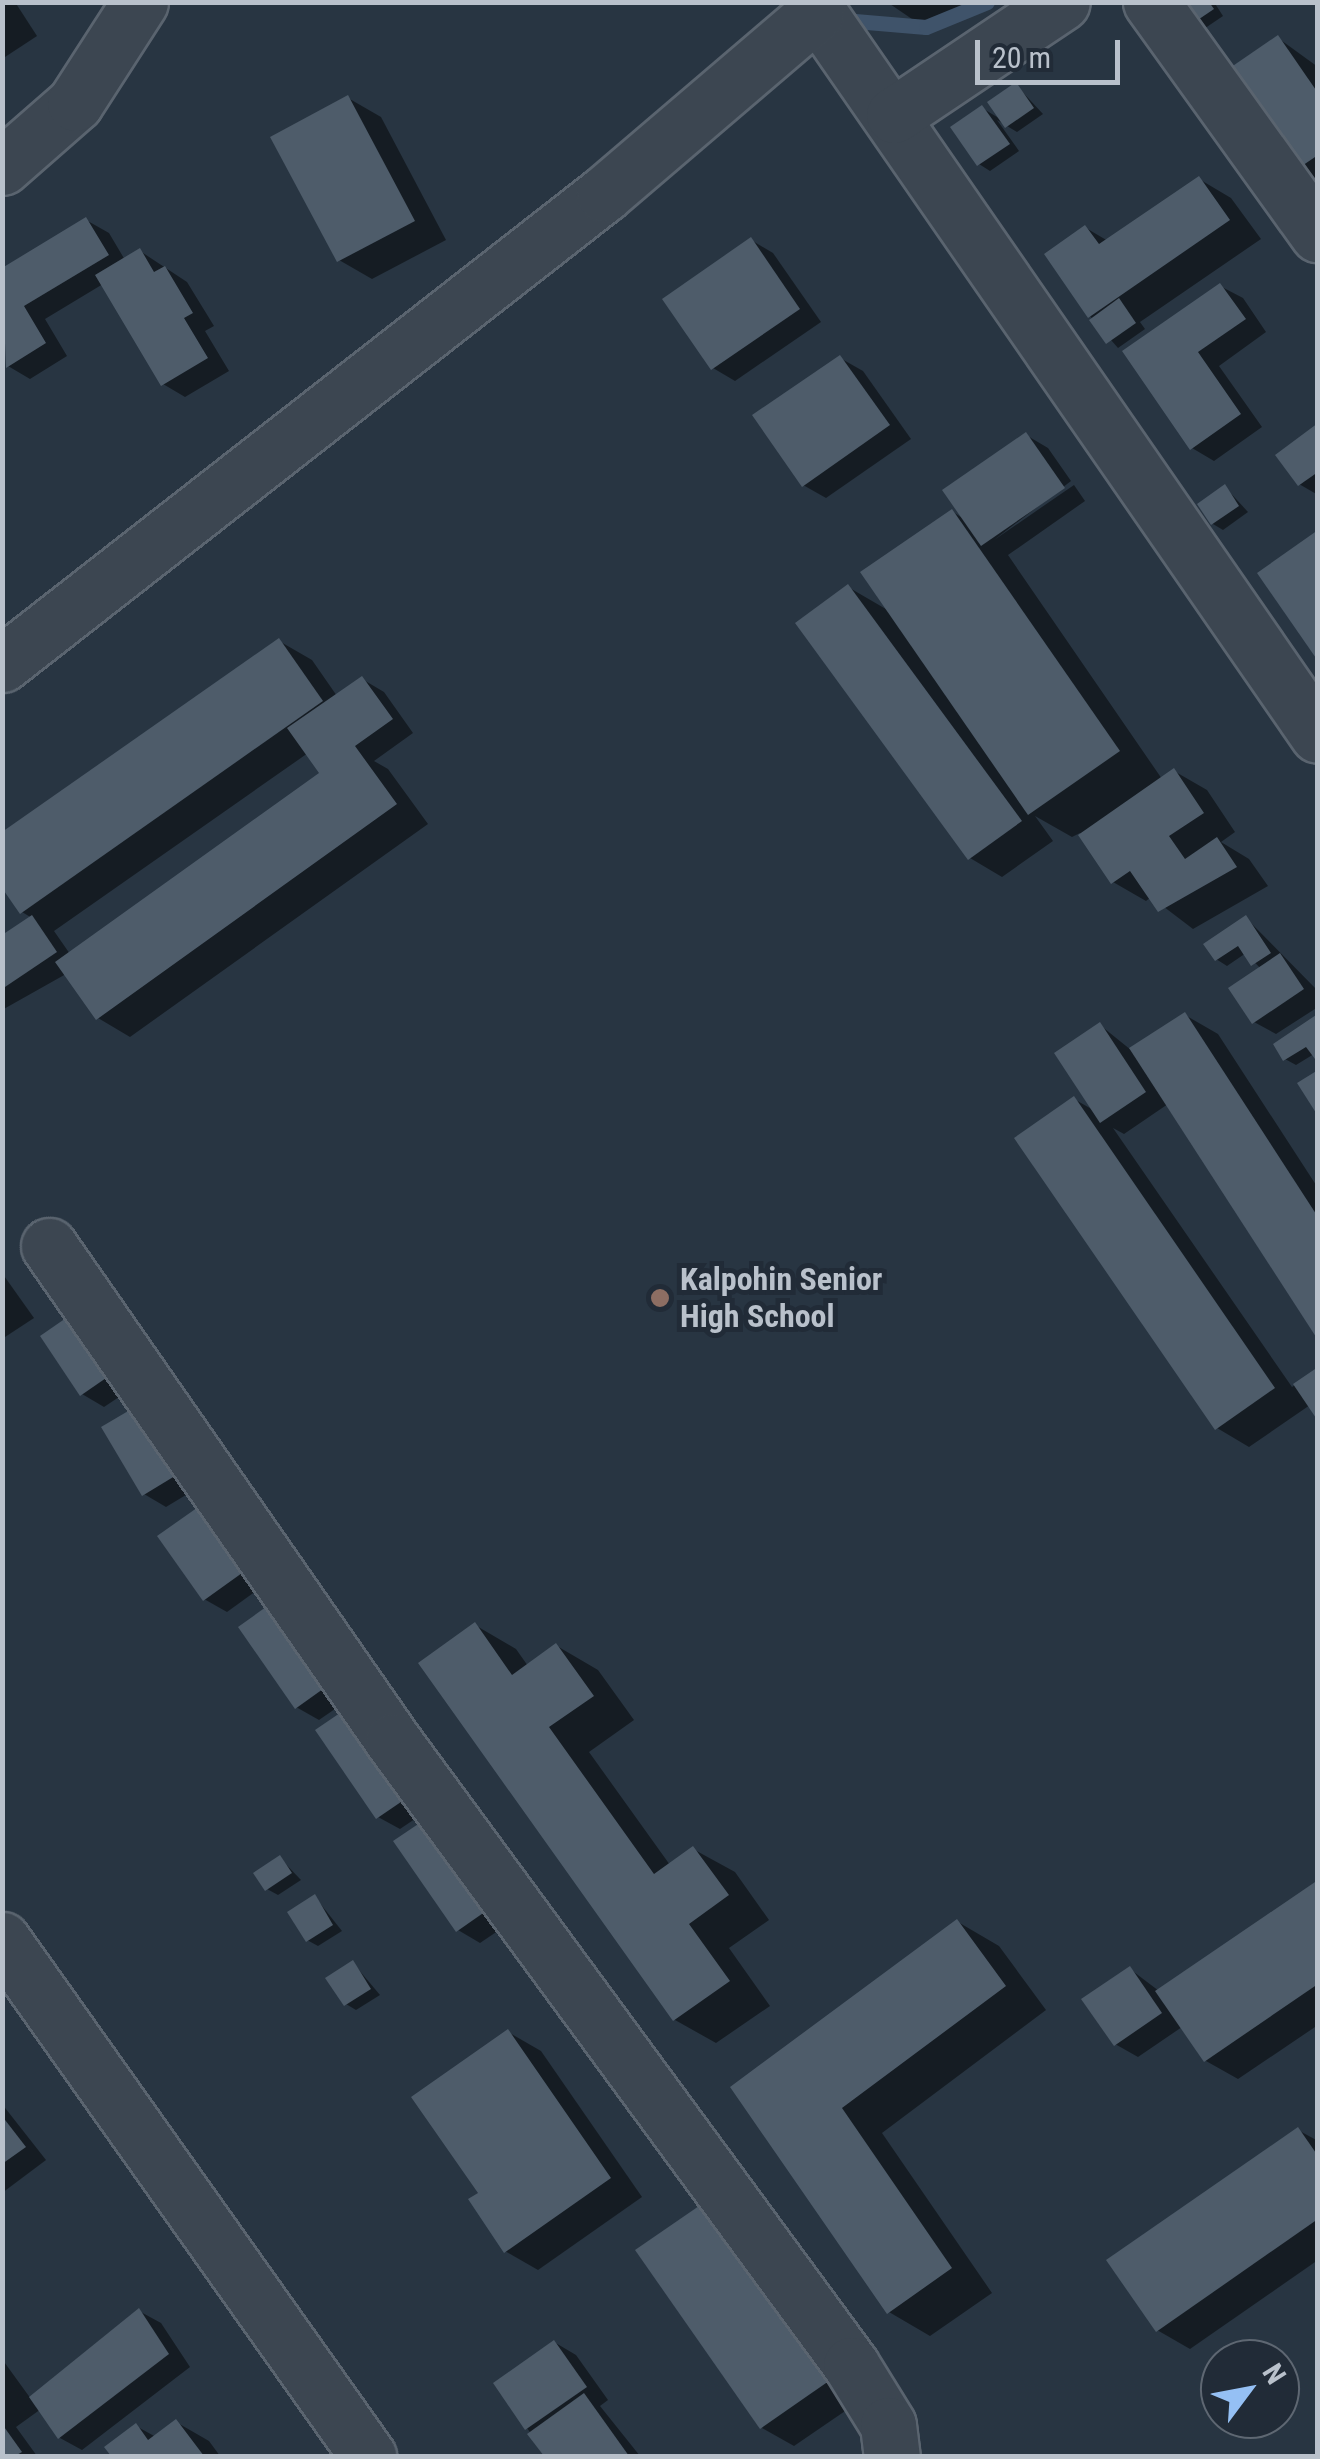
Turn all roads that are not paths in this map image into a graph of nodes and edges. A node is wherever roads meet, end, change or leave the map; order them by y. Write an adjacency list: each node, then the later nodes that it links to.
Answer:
1 (140, 2): 6 (street)
2 (1062, 2): 5 (street)
3 (1150, 2): 7 (street)
4 (814, 8): 5 (street); 8 (street)
5 (894, 114): 9 (street)
6 (2, 167)
7 (1318, 234)
8 (2, 664)
9 (1318, 735)
10 (49, 1246): 13 (street)
11 (2, 1940): 12 (street)
12 (368, 2456)
13 (892, 2456)

